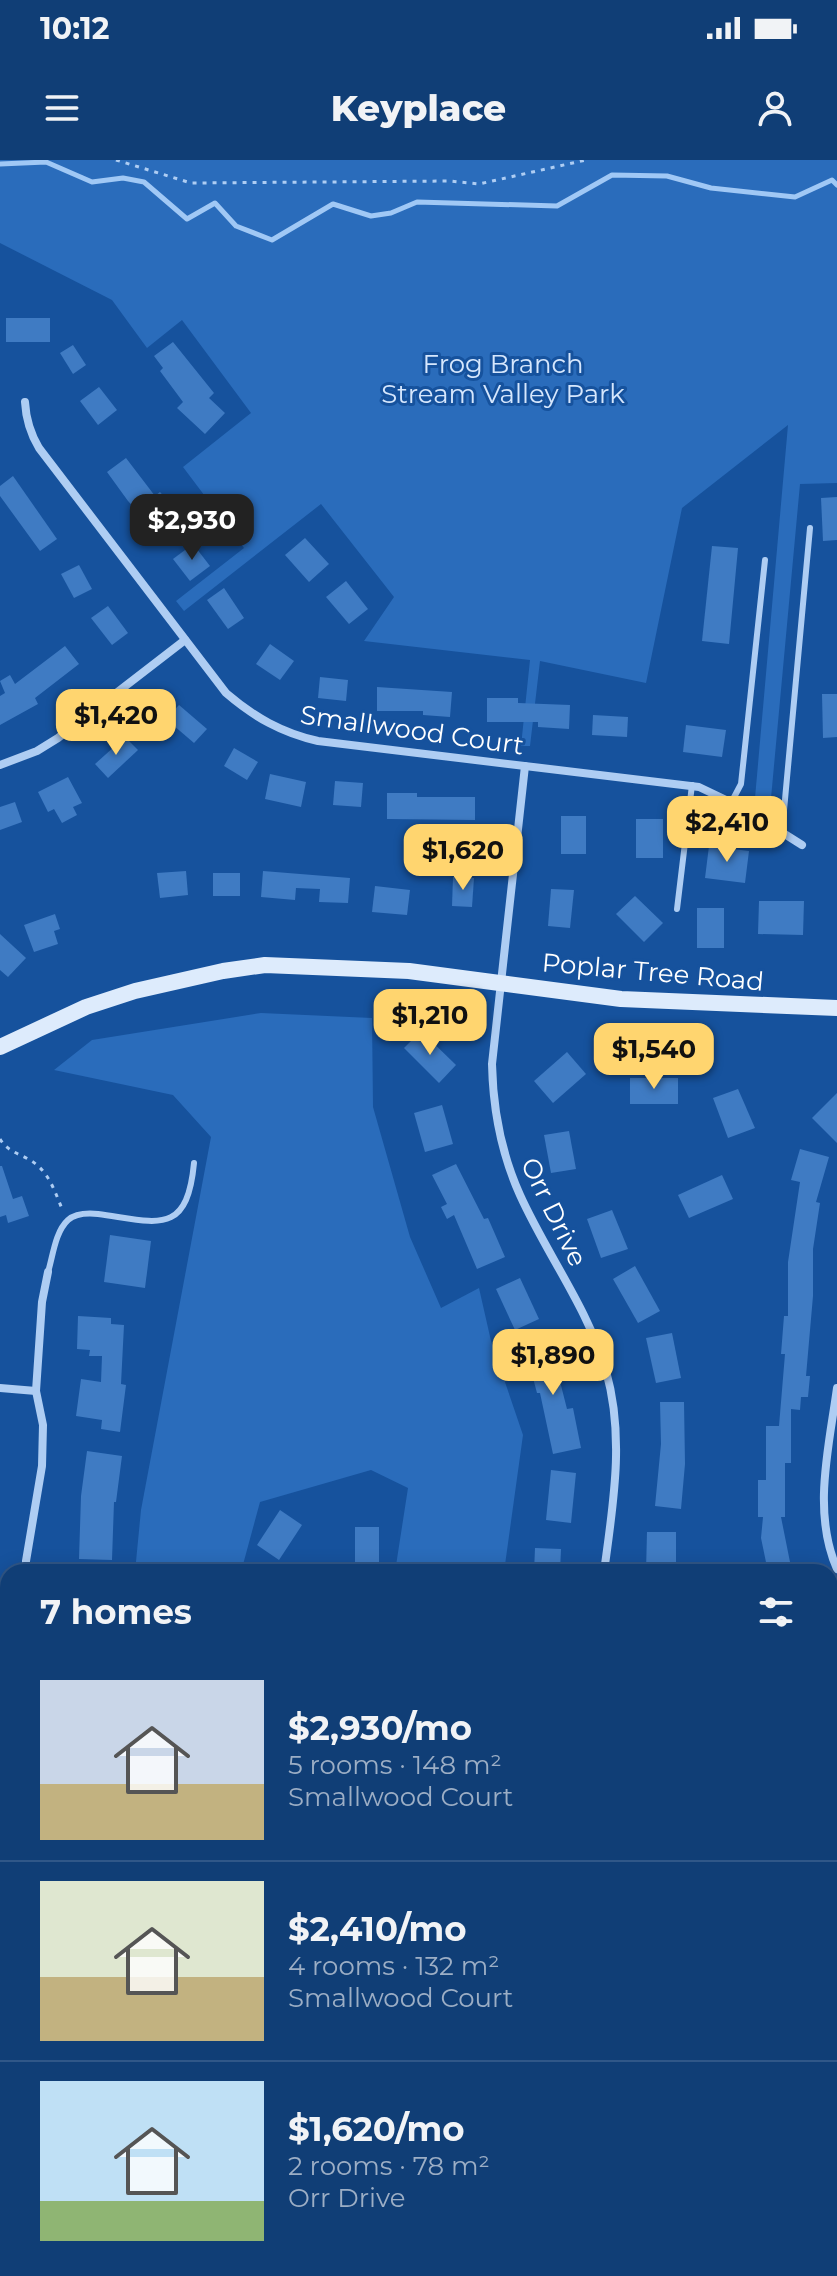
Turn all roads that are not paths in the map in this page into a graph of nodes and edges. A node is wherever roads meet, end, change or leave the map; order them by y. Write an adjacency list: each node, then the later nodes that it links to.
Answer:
1 (25, 402): 4 (street, Smallwood Court)
2 (810, 528): 9 (lane)
3 (765, 560): 8 (lane)
4 (185, 640): 5 (street); 6 (street, Smallwood Court)
5 (0, 765)
6 (525, 766): 7 (street, Smallwood Court); 12 (street, Orr Drive)
7 (692, 785): 8 (street, Smallwood Court); 11 (lane)
8 (731, 803): 9 (street, Smallwood Court)
9 (782, 832): 10 (street, Smallwood Court)
10 (802, 845)
11 (677, 909)
12 (501, 981): 13 (main road, Poplar Tree Road); 14 (main road, Poplar Tree Road); 21 (street, Orr Drive)
13 (837, 1008)
14 (0, 1047)
15 (194, 1163): 16 (lane)
16 (48, 1272): 19 (street)
17 (0, 1388): 19 (street)
18 (837, 1388): 22 (street)
19 (36, 1391): 20 (street)
20 (26, 1561)
21 (605, 1564)
22 (835, 1564)

